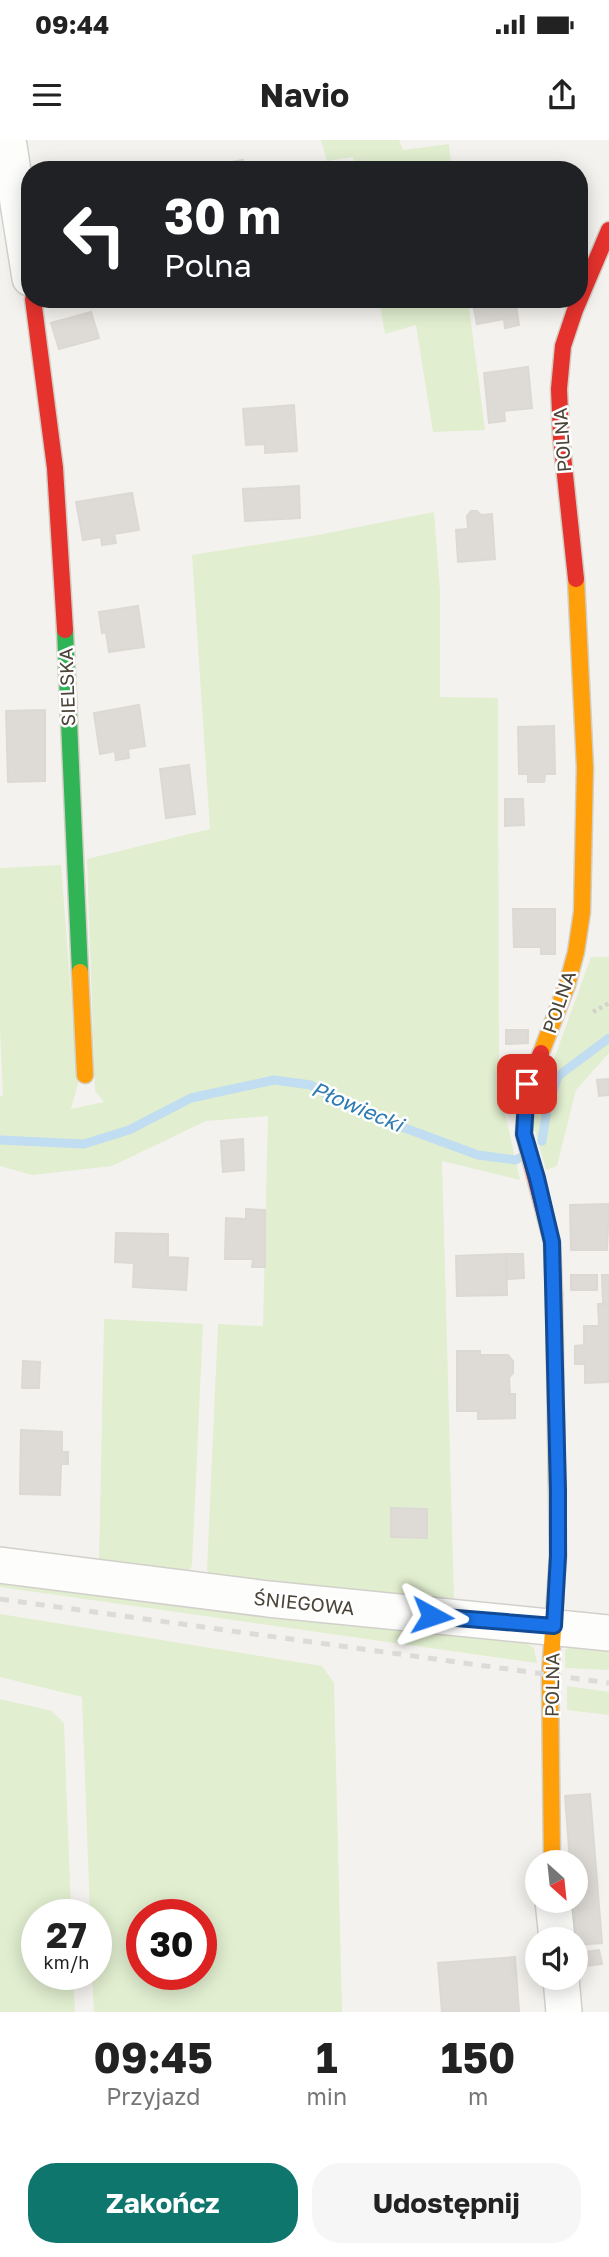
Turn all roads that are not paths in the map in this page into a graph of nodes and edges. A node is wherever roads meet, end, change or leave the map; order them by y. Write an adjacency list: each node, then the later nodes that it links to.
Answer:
1 (9, 146): 2 (street)
2 (21, 221)
3 (609, 230): 4 (street, POLNA)
4 (588, 279)
5 (34, 308): 7 (street, SIELSKA)
6 (576, 308): 9 (street, POLNA)
7 (85, 1075)
8 (0, 1565): 9 (street, ŚNIEGOWA)
9 (554, 1626): 10 (street, ŚNIEGOWA); 11 (street, POLNA)
10 (609, 1633)
11 (552, 1850)
12 (562, 1990): 13 (street)
13 (564, 2012)

